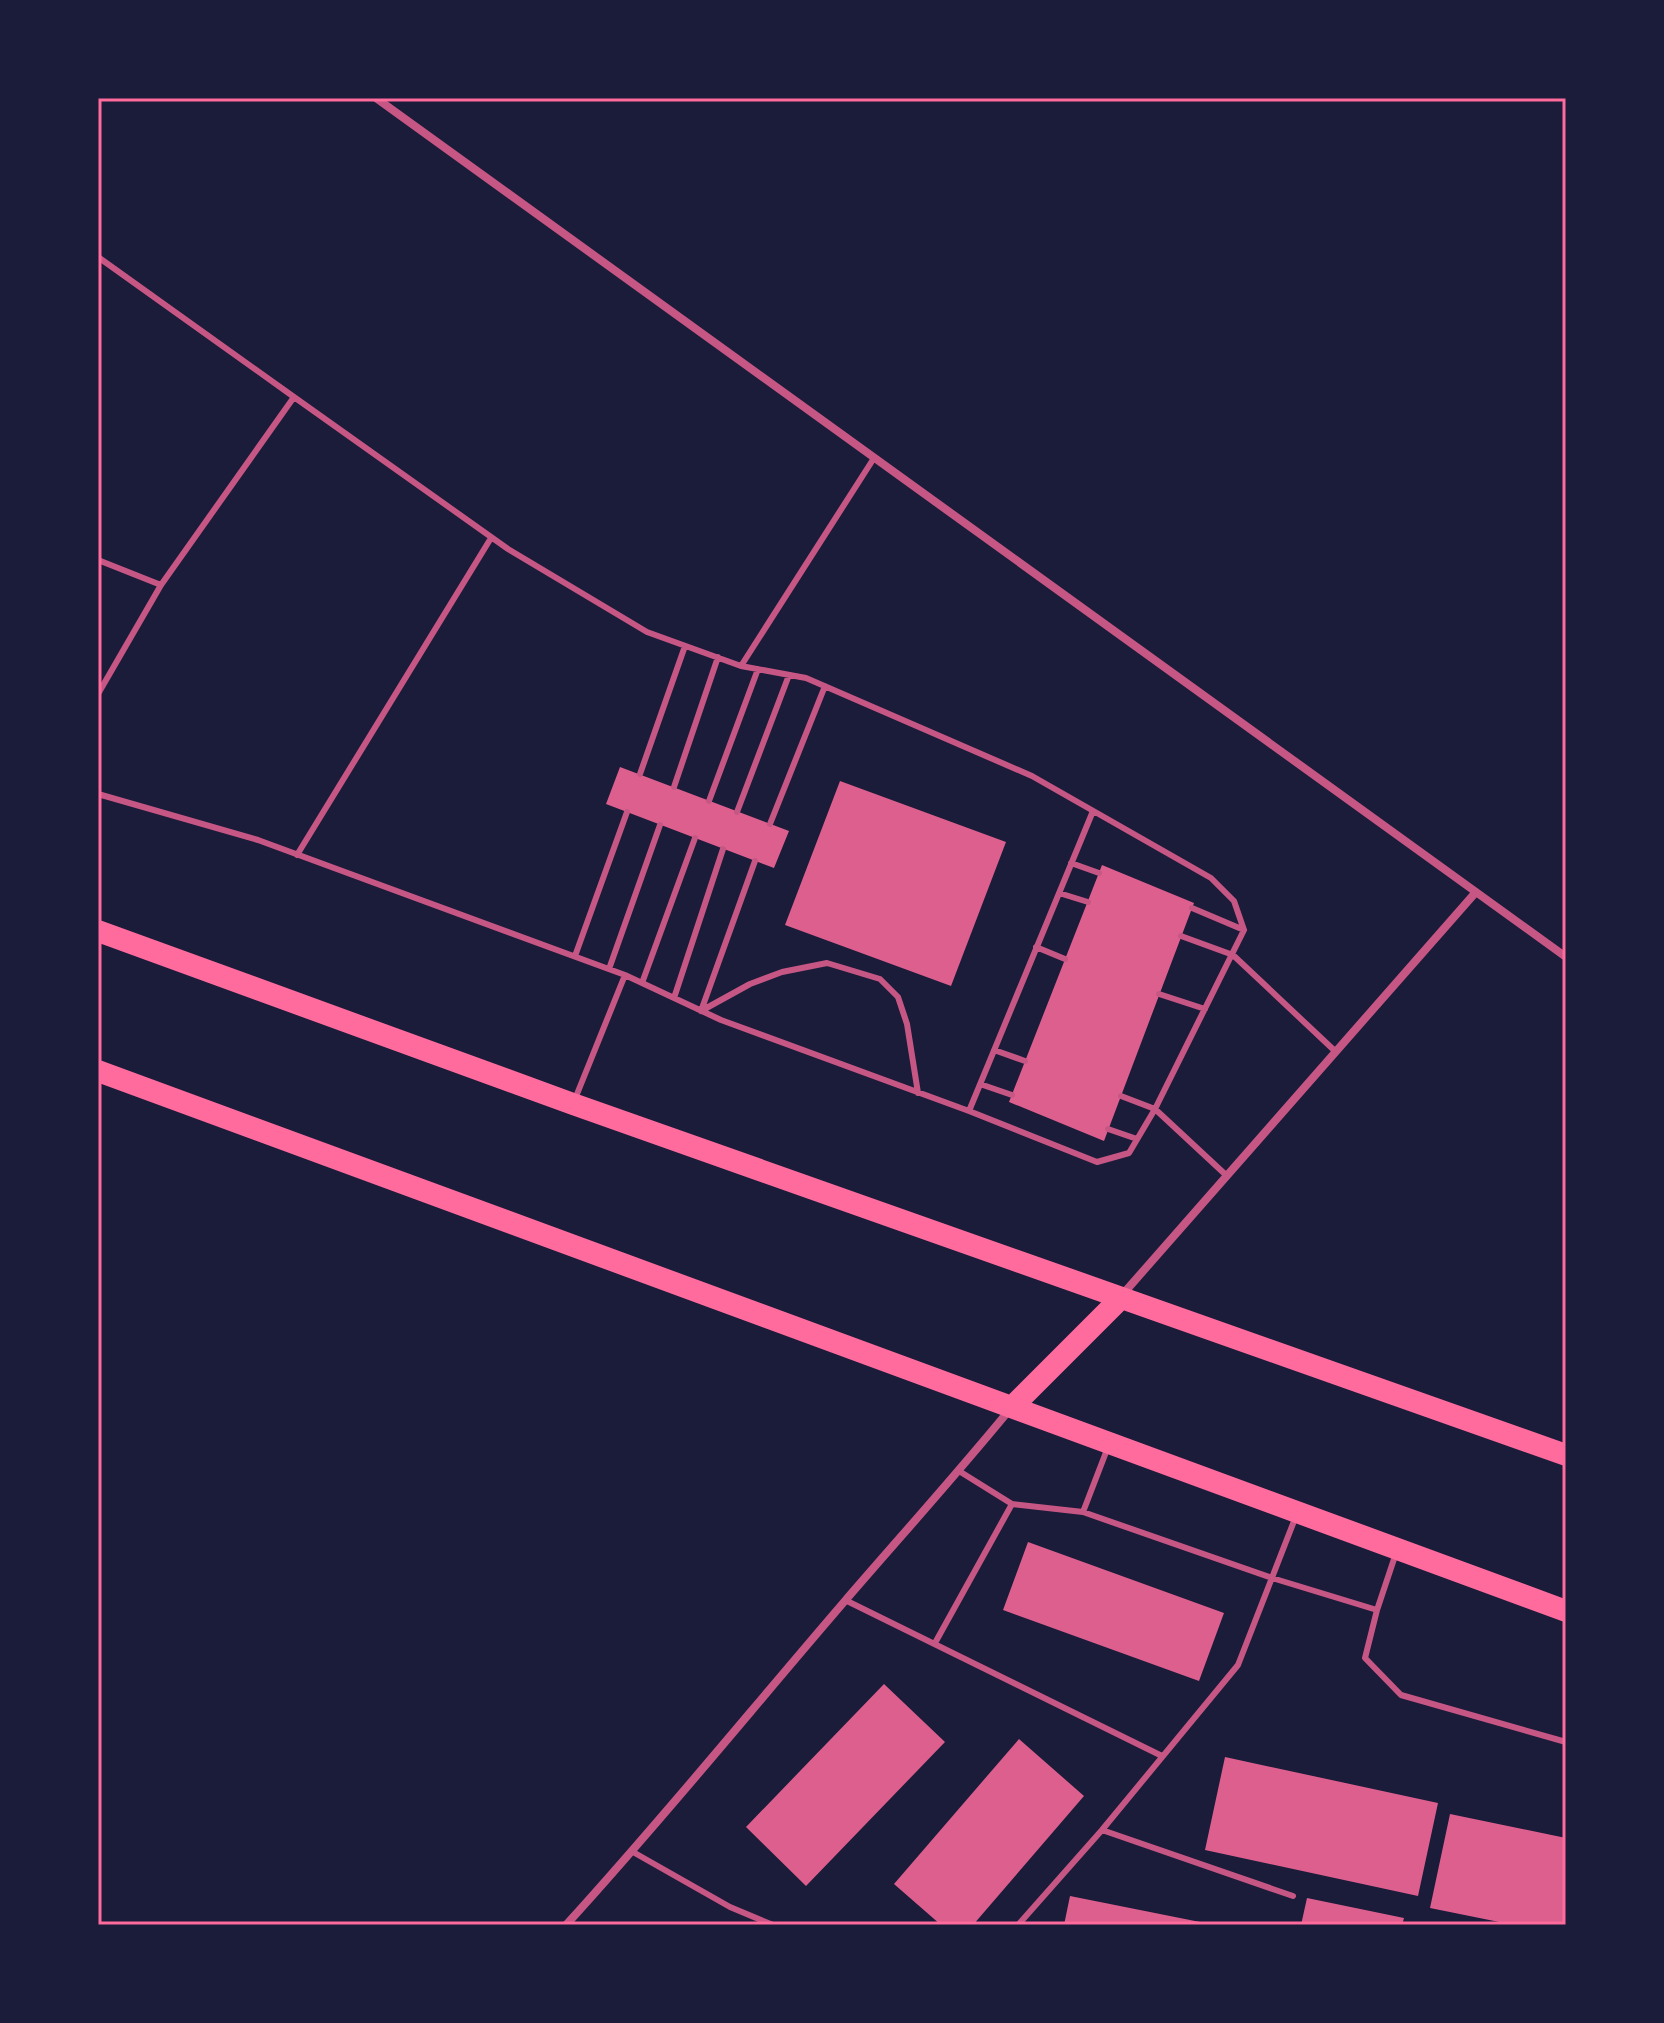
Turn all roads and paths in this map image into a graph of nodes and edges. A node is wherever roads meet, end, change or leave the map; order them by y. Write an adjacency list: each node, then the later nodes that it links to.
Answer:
1 (376, 98): 4 (street)
2 (98, 257): 3 (lane)
3 (294, 397): 5 (lane); 7 (lane)
4 (874, 458): 10 (lane); 30 (street)
5 (491, 538): 8 (lane); 26 (lane)
6 (98, 560): 7 (lane)
7 (161, 585): 14 (lane)
8 (685, 646): 9 (lane); 15 (lane)
9 (718, 657): 10 (lane); 16 (lane)
10 (741, 666): 11 (lane)
11 (758, 669): 12 (lane); 18 (lane)
12 (789, 675): 13 (lane); 21 (lane)
13 (825, 686): 19 (lane); 22 (lane)
14 (98, 694)
15 (640, 774)
16 (674, 787)
17 (98, 794): 26 (lane)
18 (709, 801)
19 (1093, 811): 28 (lane); 34 (lane)
20 (627, 812): 39 (lane)
21 (737, 812)
22 (770, 824)
23 (660, 825): 42 (lane)
24 (695, 838): 44 (lane)
25 (723, 849): 46 (lane)
26 (297, 855): 39 (lane)
27 (755, 861): 48 (lane)
28 (1071, 863): 29 (lane); 31 (lane)
29 (1099, 873)
30 (1476, 892): 40 (street); 50 (street)
31 (1059, 893): 32 (lane); 37 (lane)
32 (1088, 902)
33 (1192, 908): 34 (lane)
34 (1244, 930): 38 (lane)
35 (98, 931): 57 (highway)
36 (1181, 936): 38 (lane)
37 (1036, 947): 41 (lane); 49 (lane)
38 (1233, 955): 47 (lane); 50 (lane)
39 (575, 956): 42 (lane)
40 (1566, 957)
41 (1065, 959)
42 (609, 969): 43 (lane)
43 (625, 975): 44 (lane); 57 (lane)
44 (642, 983): 46 (lane)
45 (1159, 994): 47 (lane)
46 (674, 998): 48 (lane)
47 (1205, 1009): 58 (lane)
48 (701, 1011): 54 (lane); 54 (lane)
49 (994, 1050): 51 (lane); 53 (lane)
50 (1336, 1052): 62 (street)
51 (1025, 1061)
52 (98, 1071): 64 (highway)
53 (980, 1084): 55 (lane); 59 (lane)
54 (918, 1093): 59 (lane)
55 (1012, 1095)
56 (1121, 1096): 58 (lane)
57 (573, 1104): 63 (highway)
58 (1155, 1109): 61 (lane); 62 (lane)
59 (969, 1111): 61 (lane)
60 (1108, 1129): 61 (lane)
61 (1137, 1139)
62 (1227, 1176): 63 (street)
63 (1121, 1298): 64 (highway); 66 (highway)
64 (1012, 1407): 65 (highway); 67 (street)
65 (1110, 1443): 69 (lane); 70 (highway)
66 (1566, 1455)
67 (959, 1471): 68 (lane); 73 (street)
68 (1012, 1504): 69 (lane); 76 (lane)
69 (1083, 1512): 72 (lane)
70 (1298, 1513): 71 (highway); 72 (lane)
71 (1397, 1550): 74 (lane); 75 (highway)
72 (1272, 1578): 74 (lane); 78 (lane)
73 (845, 1600): 76 (lane); 80 (street)
74 (1377, 1610): 77 (lane)
75 (1566, 1611)
76 (935, 1643): 78 (lane)
77 (1566, 1742)
78 (1162, 1756): 79 (lane)
79 (1102, 1830): 81 (lane); 84 (lane)
80 (633, 1852): 82 (street); 83 (lane)
81 (1293, 1896)
82 (566, 1925)
83 (773, 1925)
84 (1018, 1925)

